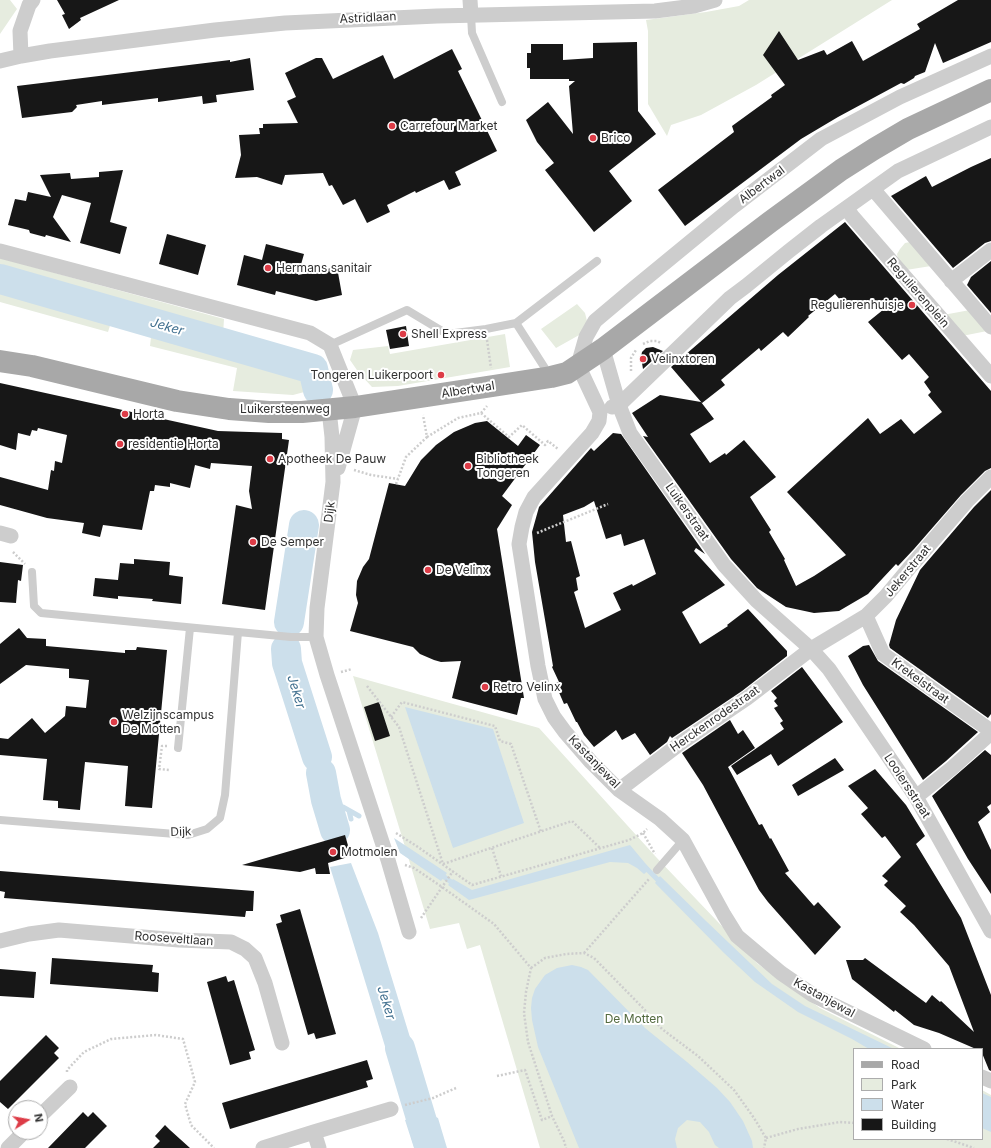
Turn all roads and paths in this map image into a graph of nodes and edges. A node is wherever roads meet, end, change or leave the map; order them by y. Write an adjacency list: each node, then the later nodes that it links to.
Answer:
1 (33, 0): 5 (street)
2 (470, 0): 4 (street)
3 (715, 0): 4 (street, Astridlaan)
4 (470, 15): 5 (street, Astridlaan); 9 (lane)
5 (21, 56): 7 (street, Astridlaan)
6 (991, 56): 24 (street, Albertwal)
7 (0, 61)
8 (991, 90): 21 (main road, Albertwal)
9 (502, 102)
10 (991, 127): 11 (street)
11 (873, 189): 12 (street); 16 (street)
12 (847, 208): 22 (street); 25 (street, Regulierenplein)
13 (991, 250): 16 (street)
14 (0, 251): 20 (street)
15 (597, 261): 17 (lane)
16 (951, 280): 18 (street)
17 (516, 323): 19 (lane); 26 (lane)
18 (991, 327)
19 (486, 329): 20 (lane); 27 (path)
20 (330, 345): 31 (street)
21 (603, 349): 24 (main road, Albertwal); 30 (street, Luikerstraat)
22 (674, 351): 28 (street); 28 (path)
23 (0, 361): 32 (main road, Luikersteenweg)
24 (578, 365): 26 (main road, Albertwal); 33 (street)
25 (991, 376)
26 (550, 377): 27 (main road, Albertwal)
27 (493, 386): 29 (main road, Albertwal)
28 (637, 386): 30 (street)
29 (420, 398): 31 (main road, Albertwal); 34 (path)
30 (619, 404): 33 (street); 49 (street, Luikerstraat)
31 (355, 407): 32 (main road, Luikersteenweg); 36 (street, Dijk)
32 (329, 410): 39 (street, Dijk)
33 (600, 412): 35 (street, Kastanjewal)
34 (427, 437): 35 (path); 38 (path)
35 (569, 458): 43 (street, Kastanjewal)
36 (338, 465): 38 (path); 39 (street, Dijk)
37 (991, 477): 45 (street, Jekerstraat)
38 (398, 479): 40 (path)
39 (334, 482): 48 (street, Dijk)
40 (396, 484)
41 (608, 504): 43 (path)
42 (5, 535): 44 (path)
43 (520, 538): 55 (street, Kastanjewal)
44 (32, 572): 46 (lane)
45 (866, 616): 49 (street, Jekerstraat); 52 (street, Krekelstraat)
46 (190, 628): 47 (lane); 53 (lane)
47 (238, 632): 48 (lane); 57 (lane, Dijk)
48 (316, 637): 58 (street, Dijk)
49 (811, 649): 55 (street, Herckenrodestraat); 56 (street, Looiersstraat)
50 (367, 686): 51 (path)
51 (392, 717): 59 (path); 66 (path)
52 (991, 732): 56 (street)
53 (178, 748): 54 (path)
54 (169, 770)
55 (619, 790): 62 (street, Kastanjewal)
56 (916, 797): 72 (street, Looiersstraat)
57 (0, 820)
58 (374, 820): 65 (street, Dijk); 66 (path)
59 (541, 832): 63 (path); 64 (path)
60 (643, 833): 67 (path)
61 (637, 836): 64 (path)
62 (683, 840): 67 (lane); 78 (street, Kastanjewal)
63 (492, 848): 66 (path); 69 (path)
64 (600, 848): 69 (path)
65 (388, 860): 70 (path); 73 (street, Dijk)
66 (443, 864): 68 (path)
67 (659, 867)
68 (454, 871): 69 (path); 70 (path)
69 (501, 876)
70 (442, 887): 73 (path); 76 (path)
71 (641, 888): 75 (path)
72 (991, 931)
73 (409, 932)
74 (0, 941): 77 (street, Rooseveltlaan)
75 (584, 953): 76 (path); 87 (path)
76 (531, 968): 84 (path)
77 (282, 1043)
78 (922, 1048)
79 (497, 1076): 84 (path)
80 (70, 1087): 82 (street); 91 (path)
81 (456, 1088): 83 (path)
82 (48, 1108)
83 (391, 1109): 86 (street)
84 (552, 1116): 94 (path)
85 (853, 1123): 87 (path)
86 (314, 1132): 92 (street); 93 (street)
87 (766, 1138): 95 (path)
88 (16, 1140): 90 (street)
89 (950, 1140): 96 (path)
90 (8, 1148)
91 (214, 1148)
92 (263, 1148)
93 (319, 1148)
94 (566, 1148)
95 (764, 1148)
96 (974, 1148)

